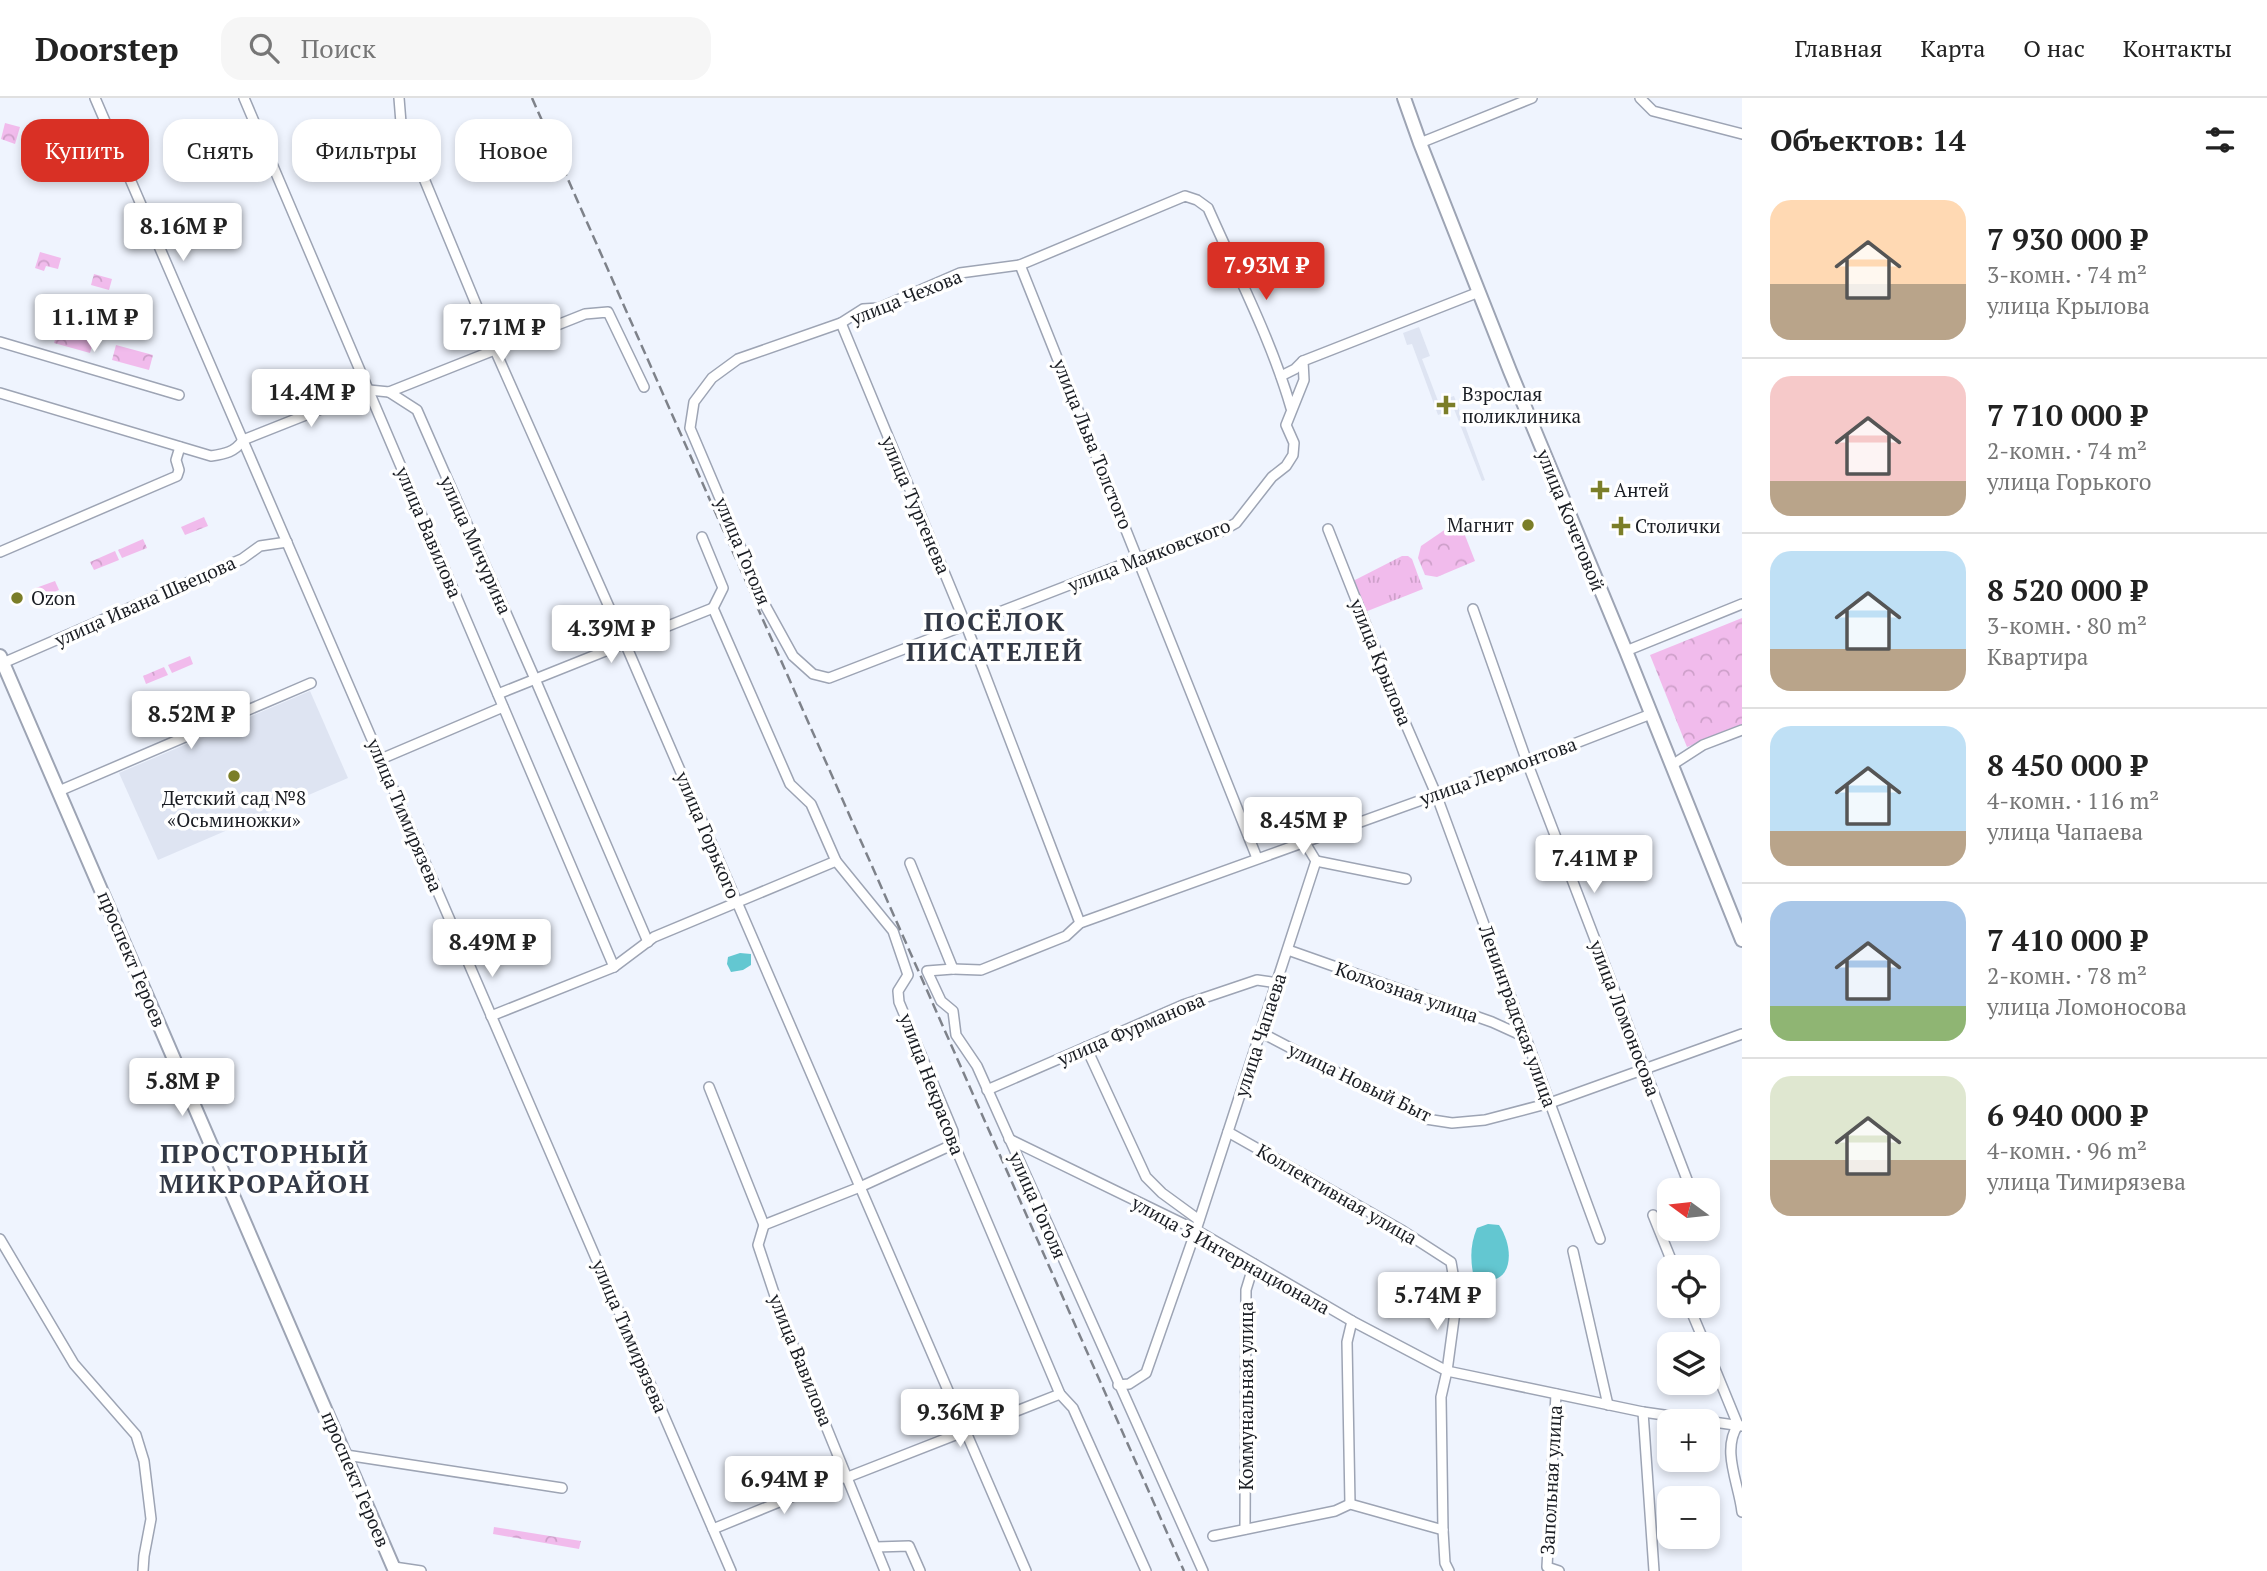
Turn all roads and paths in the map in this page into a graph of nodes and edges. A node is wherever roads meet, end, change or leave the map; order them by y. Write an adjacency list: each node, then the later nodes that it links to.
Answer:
1 (95, 98): 23 (street, улица Тимирязева)
2 (244, 98): 17 (street, улица Вавилова)
3 (399, 98): 13 (street, улица Горького)
4 (1404, 98): 8 (street, улица Кочетовой)
5 (1532, 98): 8 (street)
6 (1640, 98): 7 (street)
7 (1742, 134)
8 (1420, 143): 10 (street, улица Кочетовой)
9 (1020, 265): 11 (street, улица Чехова); 15 (street, улица Чехова); 29 (street, улица Льва Толстого)
10 (1479, 292): 14 (street); 35 (street, улица Кочетовой)
11 (841, 323): 21 (street, улица Чехова); 33 (street, улица Тургенева)
12 (0, 342): 20 (street)
13 (495, 350): 16 (street); 18 (street); 34 (street, улица Горького)
14 (1303, 361): 15 (street); 22 (street, улица Маяковского)
15 (1281, 376): 22 (street)
16 (644, 387)
17 (369, 390): 18 (street); 23 (street); 40 (street, улица Вавилова)
18 (389, 392): 38 (street, улица Мичурина)
19 (0, 393): 24 (street)
20 (179, 395)
21 (694, 402): 37 (street, улица Гоголя)
22 (1291, 408): 29 (street, улица Маяковского)
23 (243, 440): 24 (street); 27 (street, улица Тимирязева)
24 (180, 447): 28 (street)
25 (1328, 529): 48 (street, улица Крылова)
26 (702, 537): 31 (street)
27 (287, 542): 36 (street, улица Ивана Швецова); 44 (street, улица Тимирязева)
28 (0, 552)
29 (1139, 558): 33 (street, улица Маяковского); 50 (street, улица Льва Толстого)
30 (1742, 604): 35 (street)
31 (713, 608): 34 (street); 51 (street, улица Некрасова)
32 (1473, 610): 45 (street, улица Ломоносова)
33 (966, 625): 37 (street, улица Маяковского); 56 (street, улица Тургенева)
34 (625, 643): 38 (street); 55 (street, улица Горького)
35 (1626, 651): 42 (street, улица Кочетовой)
36 (2, 659): 47 (street, проспект Героев)
37 (829, 678)
38 (536, 679): 40 (street); 58 (street, улица Мичурина)
39 (311, 683): 47 (street)
40 (498, 694): 41 (street, улица Вавилова)
41 (503, 707): 44 (street); 60 (street, улица Вавилова)
42 (1651, 714): 45 (street, улица Лермонтова); 46 (street, улица Кочетовой)
43 (1742, 730): 46 (street)
44 (381, 759): 63 (street, улица Тимирязева)
45 (1527, 762): 48 (street, улица Лермонтова); 68 (street, улица Ломоносова)
46 (1672, 765): 57 (street, улица Кочетовой)
47 (59, 791): 96 (street, проспект Героев)
48 (1436, 794): 49 (street, улица Лермонтова); 66 (street, Ленинградская улица)
49 (1304, 841): 50 (street, улица Лермонтова); 52 (street)
50 (1257, 858): 56 (street, улица Лермонтова)
51 (836, 861): 55 (street); 74 (street, улица Некрасова)
52 (1316, 862): 54 (street); 59 (street, улица Чапаева)
53 (910, 863): 61 (street)
54 (1406, 878)
55 (737, 902): 58 (street); 76 (street, улица Горького)
56 (1080, 923): 61 (street, улица Лермонтова)
57 (1742, 940)
58 (648, 942): 60 (street)
59 (1288, 950): 62 (street, улица Чапаева); 66 (street, Колхозная улица)
60 (614, 967): 63 (street)
61 (953, 969): 70 (street, улица Гоголя)
62 (1278, 983): 64 (street, улица Чапаева); 67 (street, улица Фурманова)
63 (491, 1016): 101 (street, улица Тимирязева)
64 (1260, 1032): 71 (street, улица Новый Быт); 72 (street, улица Чапаева)
65 (1742, 1034): 68 (street, улица Новый Быт)
66 (1525, 1037): 71 (street, Ленинградская улица)
67 (1086, 1048): 70 (street, улица Фурманова); 78 (street)
68 (1644, 1069): 71 (street, улица Новый Быт); 75 (street, улица Ломоносова)
69 (709, 1087): 79 (street)
70 (988, 1090): 73 (street, улица Гоголя)
71 (1550, 1103): 81 (street, Ленинградская улица)
72 (1228, 1132): 78 (street, улица Чапаева); 87 (street, Коллективная улица)
73 (1009, 1139): 80 (street, улица 3 Интернационала); 89 (street, улица Гоголя)
74 (954, 1144): 76 (street); 90 (street, улица Некрасова)
75 (1686, 1178)
76 (860, 1187): 79 (street); 95 (street, улица Горького)
77 (1653, 1215): 84 (street)
78 (1199, 1220): 80 (street, улица Чапаева)
79 (764, 1225): 97 (street, улица Вавилова)
80 (1196, 1230): 85 (street, улица 3 Интернационала); 89 (street, улица Чапаева)
81 (1600, 1238)
82 (0, 1239): 107 (street)
83 (1573, 1251): 92 (street)
84 (1669, 1255)
85 (1254, 1264): 86 (street, улица 3 Интернационала); 102 (street, Коммунальная улица)
86 (1352, 1321): 87 (street, улица 3 Интернационала); 99 (street)
87 (1447, 1371): 91 (street, улица 3 Интернационала); 103 (street)
88 (1720, 1379): 94 (street)
89 (1118, 1385): 114 (street, улица Гоголя)
90 (1060, 1394): 95 (street); 113 (street, улица Некрасова)
91 (1556, 1394): 92 (street, улица 3 Интернационала); 116 (street, Запольная улица)
92 (1608, 1405): 93 (street, улица 3 Интернационала)
93 (1643, 1412): 94 (street, улица 3 Интернационала); 117 (street)
94 (1740, 1425): 100 (street)
95 (965, 1431): 97 (street); 112 (street, улица Горького)
96 (346, 1455): 98 (street); 106 (street, проспект Героев)
97 (848, 1477): 101 (street); 105 (street, улица Вавилова)
98 (562, 1488)
99 (1350, 1504): 102 (street); 103 (street)
100 (1742, 1512)
101 (713, 1529): 109 (street, улица Тимирязева)
102 (1245, 1529): 104 (street)
103 (1443, 1530): 115 (street)
104 (1213, 1536)
105 (876, 1547): 110 (street, улица Вавилова); 111 (street)
106 (394, 1569): 108 (street)
107 (144, 1571)
108 (421, 1571)
109 (731, 1571)
110 (886, 1571)
111 (920, 1571)
112 (1026, 1571)
113 (1146, 1571)
114 (1203, 1571)
115 (1449, 1571)
116 (1559, 1571)
117 (1654, 1571)

